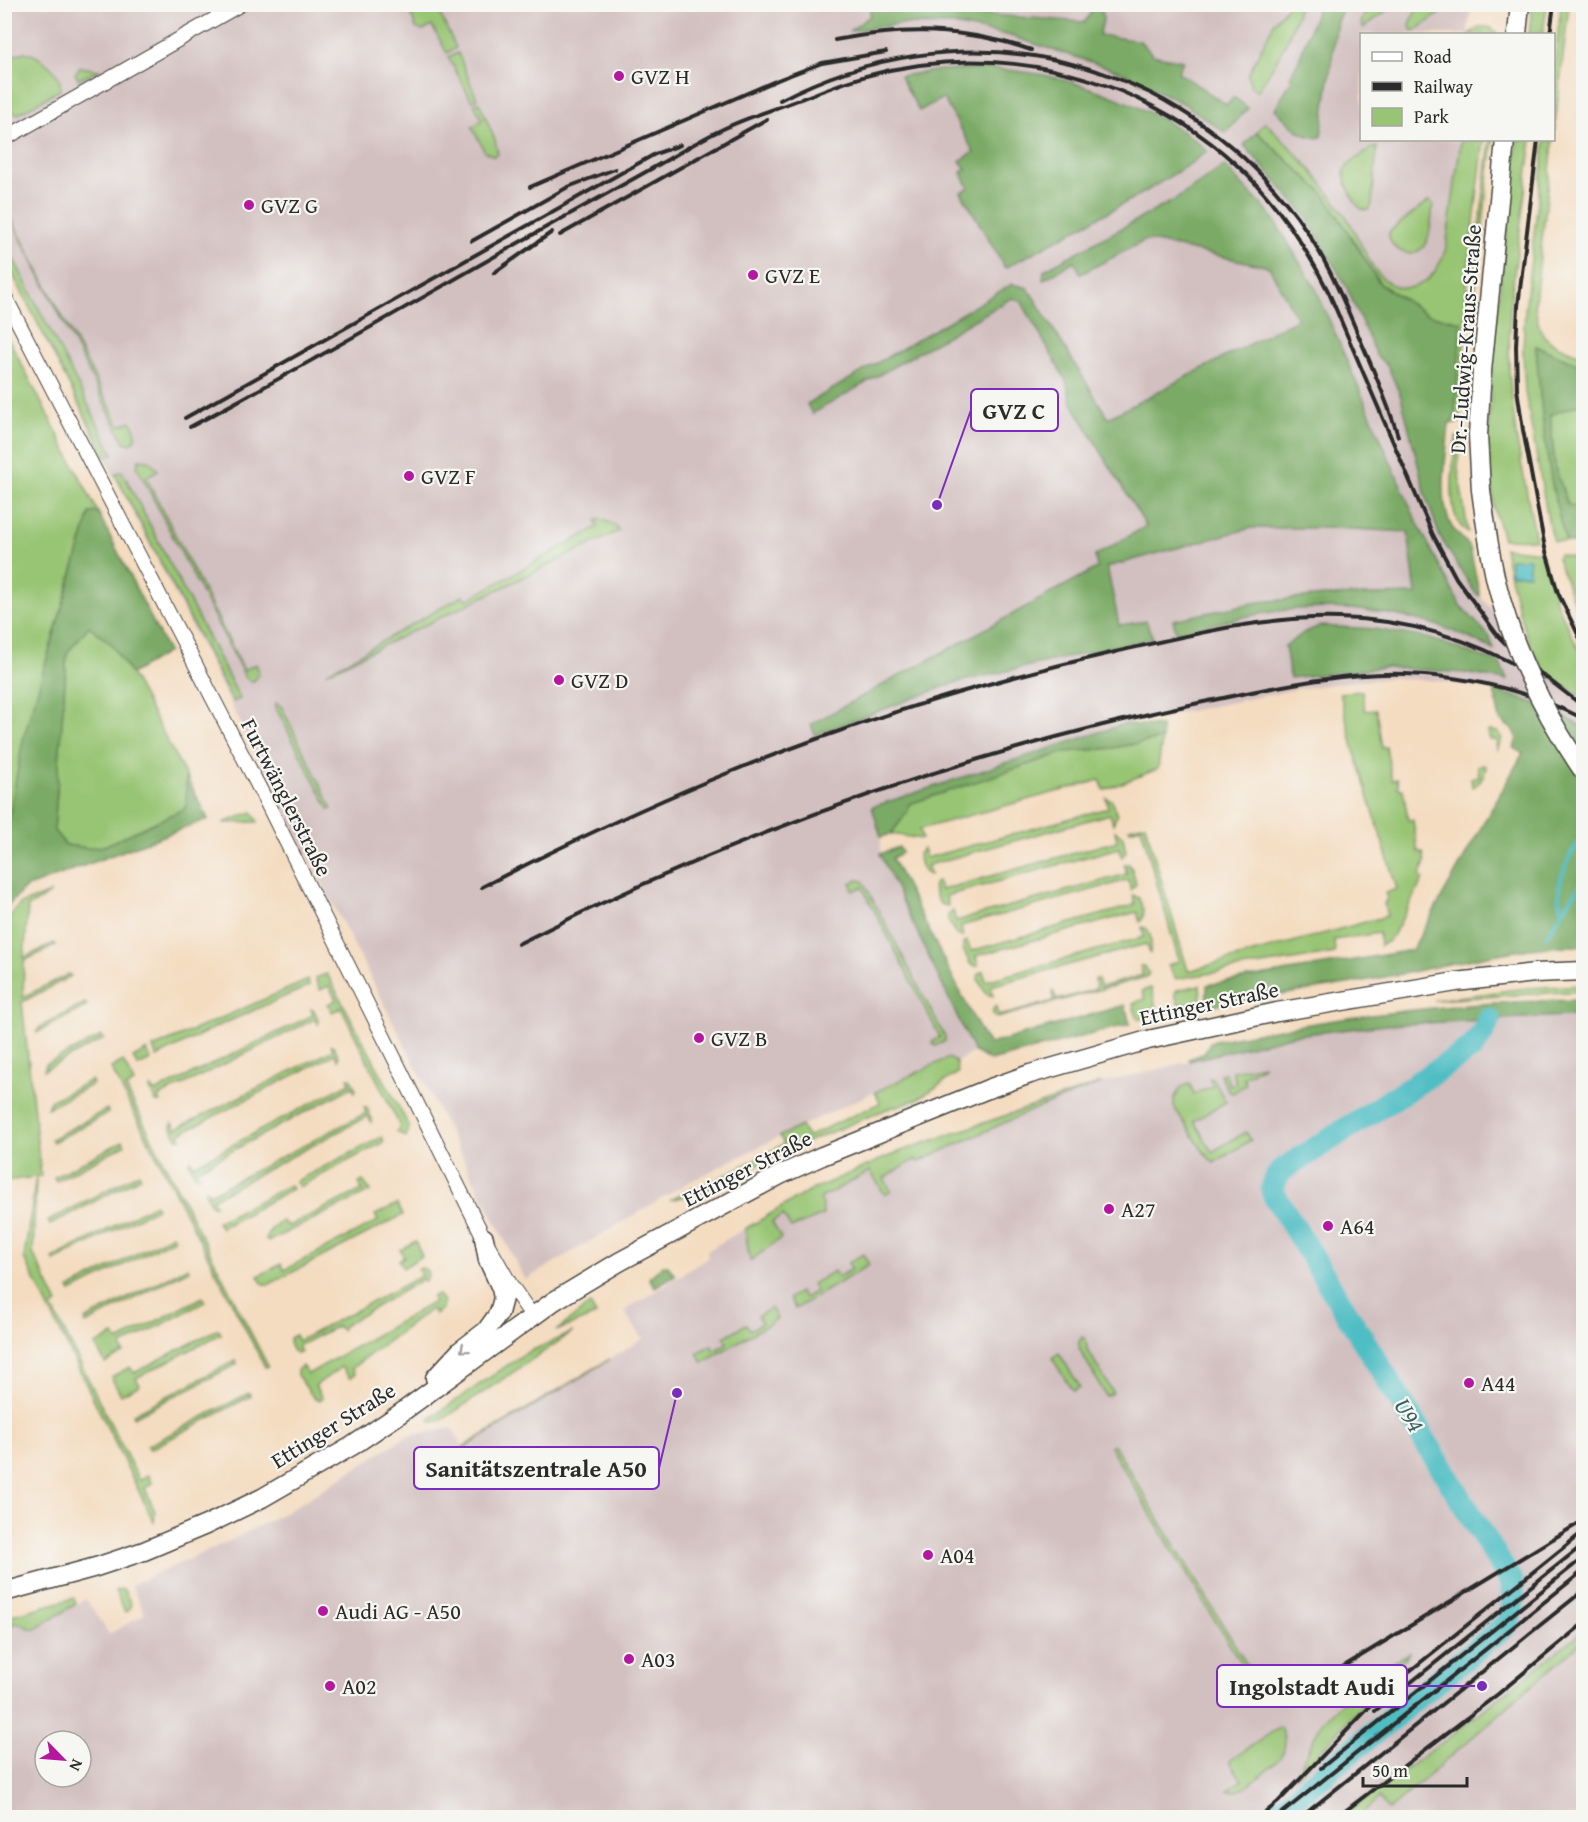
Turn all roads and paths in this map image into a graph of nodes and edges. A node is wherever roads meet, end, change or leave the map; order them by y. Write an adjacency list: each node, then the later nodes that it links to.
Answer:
1 (241, 4): 4 (street)
2 (1520, 4): 3 (main road)
3 (1516, 33)
4 (4, 139)
5 (1505, 141): 7 (main road, Dr.-Ludwig-Kraus-Straße, bridge)
6 (4, 295): 9 (street, Furtwänglerstraße)
7 (1584, 772)
8 (1584, 970): 10 (main road, Ettinger Straße)
9 (484, 1238): 10 (street, Furtwänglerstraße); 11 (main road, one-way to 11)
10 (533, 1317): 11 (main road, Ettinger Straße)
11 (424, 1395): 12 (main road, Ettinger Straße)
12 (4, 1592)

